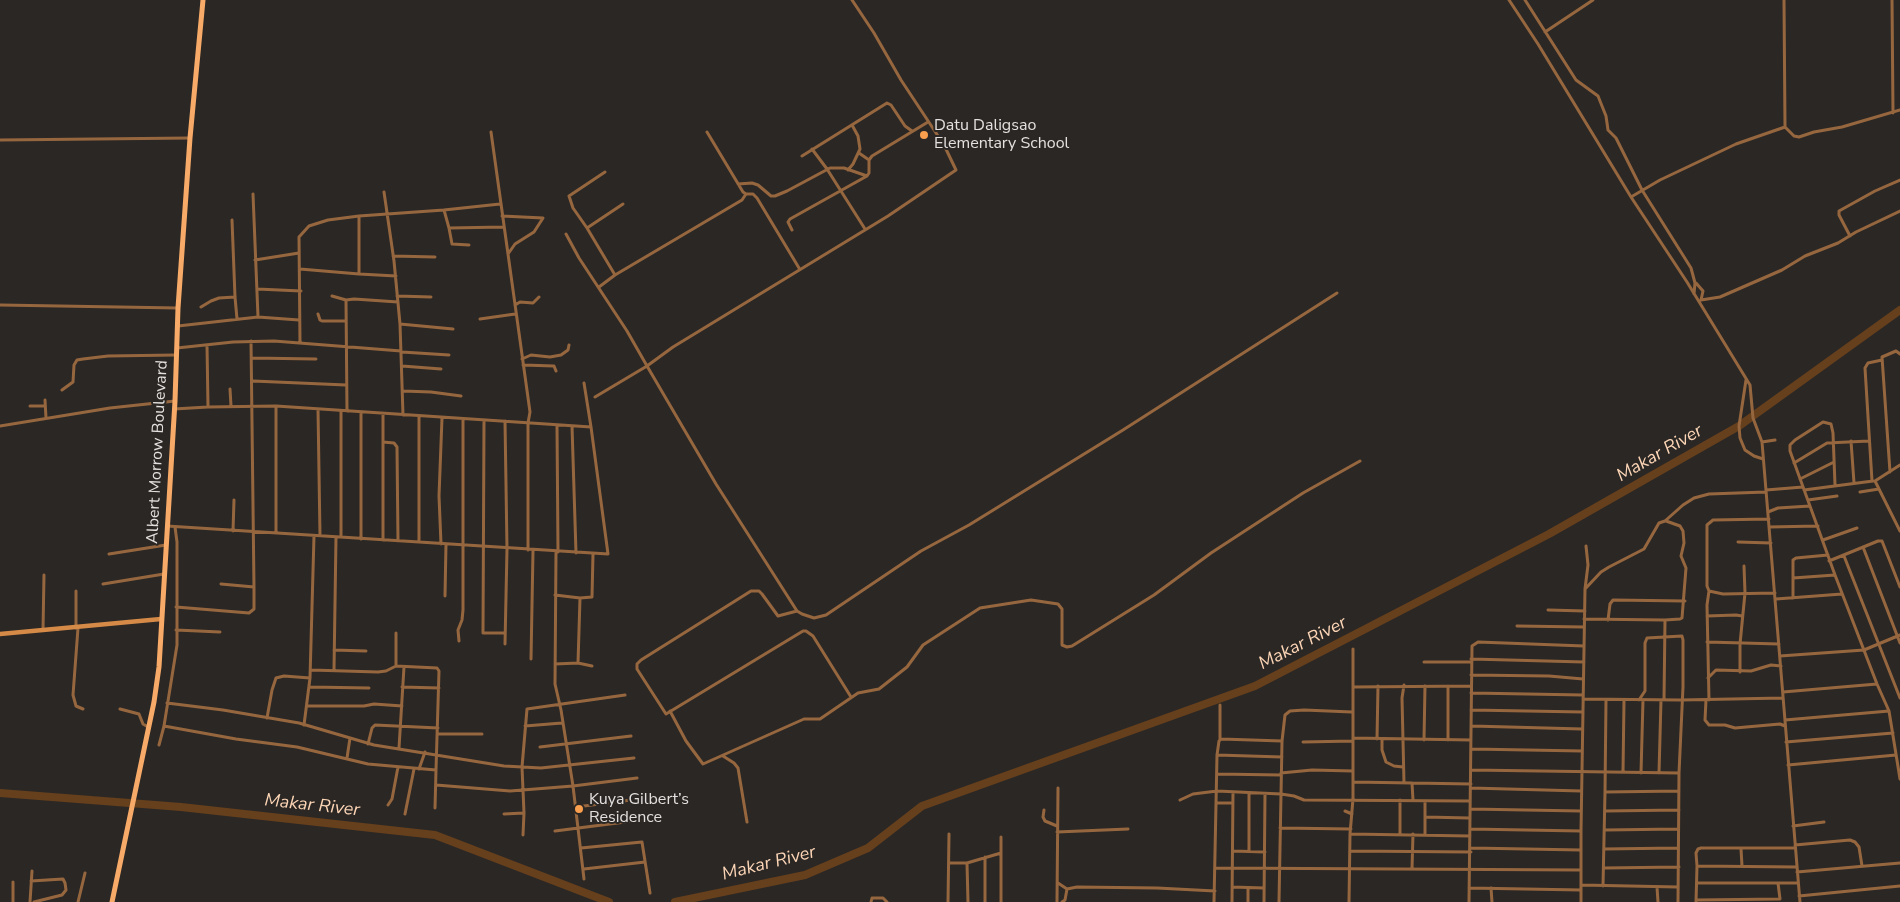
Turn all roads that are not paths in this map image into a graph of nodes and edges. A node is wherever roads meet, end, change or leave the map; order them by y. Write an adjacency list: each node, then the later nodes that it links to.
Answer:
1 (202, 0): 17 (main road, Albert Morrow Boulevard)
2 (852, 0): 11 (street)
3 (1509, 0): 34 (street)
4 (1524, 0): 8 (street)
5 (1593, 0): 8 (street)
6 (1784, 0): 13 (street)
7 (1892, 0): 10 (street)
8 (1545, 32): 29 (street)
9 (1900, 110): 10 (street)
10 (1893, 112): 13 (street)
11 (928, 122): 14 (street); 46 (street)
12 (852, 125): 14 (street); 19 (street); 20 (street)
13 (1785, 127): 29 (street)
14 (913, 131): 22 (street)
15 (491, 132): 35 (street)
16 (707, 132): 28 (street)
17 (190, 138): 18 (street); 77 (main road, Albert Morrow Boulevard)
18 (0, 140)
19 (812, 150): 21 (street); 23 (street)
20 (859, 153): 22 (street); 24 (street)
21 (802, 156)
22 (869, 160): 26 (street)
23 (827, 169): 24 (street); 28 (street); 30 (street)
24 (848, 170): 26 (street)
25 (604, 172): 45 (street)
26 (867, 176): 30 (street)
27 (1900, 180): 49 (street)
28 (738, 184): 33 (street)
29 (1642, 190): 34 (street); 61 (street)
30 (842, 191): 46 (street); 47 (street)
31 (384, 192): 39 (street)
32 (253, 194): 55 (street)
33 (746, 194): 56 (street); 59 (street)
34 (1631, 197): 66 (street)
35 (500, 204): 37 (street); 41 (street)
36 (623, 204): 45 (street)
37 (444, 210): 39 (street); 44 (street)
38 (1900, 211): 49 (street)
39 (387, 213): 40 (street); 53 (street)
40 (359, 216): 51 (street); 58 (street)
41 (502, 216): 43 (street); 52 (street)
42 (232, 220): 70 (street)
43 (504, 226): 44 (street); 52 (street)
44 (449, 228): 50 (street)
45 (587, 228): 59 (street)
46 (865, 229): 56 (street)
47 (792, 230)
48 (566, 234): 62 (street)
49 (1850, 236): 73 (street)
50 (469, 245)
51 (299, 252): 55 (street); 57 (street)
52 (508, 254): 76 (street)
53 (393, 256): 54 (street); 60 (street)
54 (435, 257)
55 (255, 260): 63 (street)
56 (799, 268): 105 (street)
57 (300, 269): 58 (street); 64 (street)
58 (359, 274): 60 (street)
59 (616, 275): 62 (street)
60 (396, 276): 68 (street)
61 (1695, 283): 66 (street); 73 (street)
62 (599, 287): 105 (street)
63 (257, 289): 64 (street); 81 (street)
64 (301, 291): 83 (street)
65 (1338, 293): 230 (street)
66 (1694, 294): 73 (street)
67 (332, 296): 72 (street)
68 (397, 296): 69 (street); 74 (street)
69 (431, 296)
70 (235, 297): 78 (street); 82 (street)
71 (539, 297): 76 (street)
72 (346, 300): 74 (street); 85 (street)
73 (1700, 301): 108 (street)
74 (398, 302): 86 (street)
75 (0, 305): 77 (street)
76 (514, 305): 80 (street)
77 (178, 308): 87 (main road, Albert Morrow Boulevard)
78 (201, 308)
79 (318, 314): 85 (street)
80 (515, 314): 84 (street); 101 (street)
81 (258, 317): 82 (street); 83 (street)
82 (238, 319): 87 (street)
83 (299, 320): 90 (street)
84 (480, 320)
85 (346, 321): 92 (street)
86 (400, 324): 88 (street); 95 (street)
87 (177, 326): 94 (main road, Albert Morrow Boulevard)
88 (453, 328)
89 (251, 341): 90 (street); 91 (street); 99 (street)
90 (300, 343): 92 (street)
91 (207, 345): 94 (street); 124 (street)
92 (346, 345): 95 (street); 111 (street)
93 (569, 345): 101 (street)
94 (176, 348): 97 (main road, Albert Morrow Boulevard)
95 (402, 351): 98 (street); 104 (street)
96 (1900, 354): 102 (street)
97 (176, 355): 113 (street); 118 (main road, Albert Morrow Boulevard)
98 (449, 355)
99 (252, 358): 100 (street); 109 (street)
100 (316, 359)
101 (522, 359): 103 (street)
102 (1882, 360): 146 (street); 154 (street)
103 (523, 365): 107 (street); 138 (street)
104 (402, 366): 106 (street); 114 (street)
105 (647, 366): 116 (street); 230 (street)
106 (441, 369)
107 (556, 371)
108 (1746, 379): 148 (street); 149 (street)
109 (253, 381): 111 (street); 122 (street)
110 (584, 383): 142 (street)
111 (346, 385): 128 (street)
112 (230, 389): 121 (street)
113 (62, 390)
114 (403, 391): 115 (street); 131 (street)
115 (461, 396)
116 (595, 397)
117 (45, 400): 120 (street)
118 (175, 401): 125 (main road, Albert Morrow Boulevard); 133 (street)
119 (30, 406): 120 (street)
120 (45, 406): 133 (street)
121 (231, 406): 122 (street); 124 (street)
122 (253, 406): 123 (street); 177 (street)
123 (276, 406): 126 (street); 178 (street)
124 (208, 407): 125 (street)
125 (174, 409): 170 (main road, Albert Morrow Boulevard)
126 (318, 410): 127 (street); 180 (street)
127 (341, 411): 128 (street); 182 (street)
128 (347, 411): 129 (street)
129 (362, 412): 130 (street); 183 (street)
130 (383, 414): 131 (street); 147 (street)
131 (403, 415): 132 (street)
132 (419, 417): 134 (street); 187 (street)
133 (46, 418): 140 (street)
134 (442, 418): 135 (street); 190 (street)
135 (463, 420): 136 (street); 192 (street)
136 (484, 421): 137 (street); 195 (street)
137 (505, 421): 138 (street); 197 (street)
138 (528, 423): 139 (street); 198 (street)
139 (557, 425): 141 (street); 200 (street)
140 (0, 426)
141 (572, 426): 142 (street); 201 (street)
142 (591, 427): 203 (street)
143 (1775, 440): 148 (street)
144 (1834, 441): 145 (street); 151 (street); 152 (street); 152 (street)
145 (1851, 441): 146 (street); 157 (street)
146 (1869, 441): 156 (street)
147 (383, 442): 184 (street); 186 (street)
148 (1762, 442): 149 (street)
149 (1763, 459): 161 (street)
150 (1360, 461): 293 (street)
151 (1834, 462): 155 (street); 158 (street)
152 (1794, 463): 155 (street)
153 (1900, 465): 154 (street)
154 (1890, 472): 156 (street)
155 (1800, 479): 159 (street)
156 (1873, 481): 157 (street); 160 (street)
157 (1854, 483): 158 (street)
158 (1836, 485): 159 (street)
159 (1803, 489): 161 (street); 165 (street)
160 (1879, 489): 162 (street); 175 (street)
161 (1766, 491): 167 (street); 169 (street)
162 (1860, 492)
163 (1838, 496): 165 (street)
164 (234, 500): 176 (street)
165 (1808, 500): 166 (street)
166 (1810, 506): 167 (street); 171 (street)
167 (1768, 512): 168 (street)
168 (1769, 519): 173 (street); 218 (street)
169 (1665, 521): 216 (street); 227 (street)
170 (167, 526): 172 (street); 193 (main road, Albert Morrow Boulevard)
171 (1818, 526): 173 (street); 185 (street)
172 (176, 527): 176 (street); 228 (street)
173 (1769, 527): 189 (street)
174 (1857, 528): 185 (street)
175 (1900, 529)
176 (233, 531): 177 (street)
177 (254, 532): 178 (street); 214 (street)
178 (276, 533): 179 (street)
179 (314, 536): 180 (street); 272 (street)
180 (320, 536): 181 (street)
181 (336, 537): 182 (street); 258 (street)
182 (341, 537): 183 (street)
183 (361, 539): 184 (street)
184 (383, 540): 186 (street)
185 (1823, 540): 204 (street)
186 (398, 541): 187 (street)
187 (419, 542): 190 (street)
188 (1738, 542): 189 (street)
189 (1771, 543): 220 (street)
190 (440, 544): 191 (street)
191 (446, 544): 192 (street); 223 (street)
192 (462, 545): 195 (street); 249 (street)
193 (166, 546): 202 (street); 208 (main road, Albert Morrow Boulevard)
194 (1586, 546): 216 (street)
195 (483, 547): 197 (street); 245 (street)
196 (1863, 547): 205 (street); 215 (street); 248 (street)
197 (507, 549): 198 (street); 245 (street)
198 (528, 550): 199 (street)
199 (533, 550): 200 (street); 262 (street)
200 (557, 552): 201 (street); 222 (street)
201 (576, 553): 203 (street)
202 (109, 554)
203 (593, 554): 224 (street)
204 (1828, 555): 206 (street); 211 (street)
205 (1844, 556): 206 (street); 255 (street)
206 (1829, 561): 210 (street)
207 (1744, 566): 219 (street)
208 (164, 574): 212 (street); 235 (main road, Albert Morrow Boulevard)
209 (44, 575): 241 (street)
210 (1834, 575): 211 (street); 221 (street)
211 (1792, 578): 225 (street)
212 (104, 584)
213 (220, 584): 214 (street)
214 (254, 586): 228 (street)
215 (1900, 587)
216 (1585, 589): 231 (street)
217 (76, 591): 240 (street)
218 (1709, 591): 219 (street); 232 (street)
219 (1745, 593): 220 (street); 233 (street)
220 (1775, 593): 226 (street)
221 (1842, 594): 225 (street); 259 (street)
222 (555, 595): 224 (street); 267 (street)
223 (445, 596)
224 (580, 598): 266 (street)
225 (1793, 598): 226 (street)
226 (1776, 599): 254 (street)
227 (1685, 600): 236 (street); 237 (street)
228 (176, 608): 242 (street)
229 (1548, 610): 231 (street)
230 (796, 611): 311 (street)
231 (1584, 611): 234 (street)
232 (1708, 616): 233 (street); 250 (street)
233 (1742, 616): 253 (street)
234 (1584, 619): 236 (street); 239 (street)
235 (161, 620): 240 (street); 323 (main road, Albert Morrow Boulevard)
236 (1608, 620): 237 (street)
237 (1666, 620): 247 (street)
238 (1517, 626): 239 (street)
239 (1584, 627): 256 (street)
240 (77, 628): 241 (street); 308 (street)
241 (43, 630): 246 (street)
242 (176, 630): 243 (street); 303 (street)
243 (220, 632)
244 (396, 633): 268 (street)
245 (505, 633): 252 (street)
246 (0, 634)
247 (1666, 636): 299 (street); 300 (street); 301 (street)
248 (1899, 636): 251 (street); 255 (street)
249 (459, 641)
250 (1707, 642): 253 (street); 277 (street)
251 (1900, 643)
252 (505, 644)
253 (1740, 644): 254 (street); 274 (street)
254 (1780, 644): 261 (street)
255 (1879, 644): 259 (street); 296 (street)
256 (1584, 646): 263 (street); 265 (street)
257 (1353, 649): 281 (street)
258 (334, 650): 260 (street); 273 (street)
259 (1864, 650): 261 (street); 279 (street)
260 (366, 651)
261 (1780, 656): 270 (street)
262 (531, 659)
263 (1471, 660): 264 (street); 265 (street); 275 (street)
264 (1424, 662)
265 (1584, 662): 278 (street)
266 (578, 663): 267 (street); 269 (street)
267 (554, 664): 304 (street)
268 (396, 666): 271 (street); 273 (street)
269 (592, 666)
270 (1781, 666): 274 (street); 290 (street)
271 (404, 667): 287 (street); 289 (street)
272 (311, 670): 273 (street); 276 (street)
273 (334, 670)
274 (1740, 672): 277 (street)
275 (1471, 675): 278 (street); 285 (street)
276 (310, 678): 286 (street); 315 (street)
277 (1708, 678): 302 (street)
278 (1583, 679): 294 (street)
279 (1877, 684): 290 (street); 312 (street)
280 (1404, 685): 282 (street); 283 (street); 334 (street)
281 (1353, 686): 282 (street); 313 (street)
282 (1378, 686): 333 (street)
283 (1425, 686): 284 (street); 337 (street)
284 (1448, 686): 285 (street); 338 (street)
285 (1471, 686): 291 (street)
286 (310, 687): 288 (street); 305 (street)
287 (402, 687): 289 (street); 306 (street)
288 (369, 688)
289 (439, 688): 325 (street)
290 (1783, 692): 295 (street)
291 (1471, 694): 294 (street); 310 (street)
292 (625, 696): 304 (street)
293 (851, 697): 311 (street); 354 (street)
294 (1583, 697): 297 (street); 314 (street)
295 (1783, 698): 302 (street); 316 (street)
296 (1900, 698)
297 (1606, 700): 298 (street); 369 (street)
298 (1624, 700): 299 (street); 370 (street)
299 (1641, 700): 300 (street); 371 (street)
300 (1663, 700): 301 (street); 372 (street)
301 (1681, 700): 302 (street); 373 (street)
302 (1707, 700): 322 (street)
303 (167, 703): 315 (street); 319 (street)
304 (559, 704): 317 (street); 320 (street)
305 (307, 706): 306 (street); 318 (street)
306 (402, 706): 324 (street)
307 (1220, 706): 335 (street)
308 (83, 709)
309 (120, 709): 323 (street)
310 (1471, 710): 314 (street); 321 (street)
311 (670, 711): 354 (street)
312 (1890, 711): 316 (street); 327 (street)
313 (1352, 712): 332 (street); 340 (street)
314 (1583, 712): 326 (street)
315 (267, 718): 318 (street)
316 (1785, 720): 322 (street)
317 (562, 723): 320 (street); 344 (street)
318 (304, 725): 331 (street)
319 (164, 726): 345 (street); 356 (street)
320 (525, 726): 362 (street)
321 (1472, 726): 326 (street); 339 (street)
322 (1785, 726): 342 (street)
323 (148, 727): 504 (main road, Albert Morrow Boulevard)
324 (401, 727): 325 (street); 343 (street); 346 (street)
325 (438, 728): 328 (street)
326 (1582, 729): 349 (street)
327 (1893, 733): 342 (street); 353 (street)
328 (438, 734): 329 (street); 351 (street)
329 (482, 734)
330 (631, 736): 344 (street)
331 (350, 738): 343 (street); 356 (street)
332 (1353, 739): 333 (street); 341 (street); 367 (street)
333 (1377, 739): 336 (street)
334 (1402, 739): 336 (street); 337 (street); 360 (street)
335 (1220, 740): 340 (street); 352 (street)
336 (1382, 740): 360 (street)
337 (1424, 740): 338 (street)
338 (1448, 740): 339 (street)
339 (1471, 740): 348 (street)
340 (1282, 741): 355 (street)
341 (1303, 742)
342 (1786, 742): 359 (street)
343 (368, 744): 346 (street)
344 (567, 744): 347 (street); 358 (street)
345 (159, 745)
346 (399, 748): 350 (street)
347 (540, 748)
348 (1472, 749): 349 (street); 366 (street)
349 (1582, 751): 368 (street)
350 (425, 752): 351 (street); 364 (street)
351 (437, 754): 362 (street); 365 (street)
352 (1217, 755): 355 (street); 374 (street)
353 (1896, 755): 359 (street); 377 (street)
354 (723, 756): 419 (street)
355 (1282, 757): 375 (street)
356 (347, 758): 361 (street)
357 (634, 758): 358 (street)
358 (570, 765): 362 (street); 382 (street)
359 (1788, 765): 422 (street)
360 (1403, 766): 379 (street)
361 (398, 767): 363 (street); 403 (street)
362 (522, 768): 385 (street)
363 (414, 769): 364 (street); 413 (street)
364 (419, 769): 365 (street)
365 (436, 770): 381 (street)
366 (1471, 770): 368 (street); 383 (street)
367 (1353, 771): 375 (street); 378 (street)
368 (1582, 771): 369 (street); 387 (street)
369 (1605, 772): 370 (street); 390 (street)
370 (1623, 772): 371 (street)
371 (1641, 773): 372 (street)
372 (1659, 773): 373 (street)
373 (1679, 773): 388 (street)
374 (1217, 774): 375 (street); 386 (street)
375 (1281, 774): 393 (street)
376 (637, 778): 382 (street)
377 (1900, 778)
378 (1353, 782): 379 (street); 395 (street)
379 (1404, 783): 380 (street)
380 (1412, 783): 383 (street); 398 (street)
381 (436, 785): 385 (street); 405 (street)
382 (572, 786): 385 (street); 404 (street)
383 (1471, 786): 387 (street); 400 (street)
384 (1058, 788): 421 (street)
385 (523, 791): 412 (street)
386 (1217, 791): 389 (street); 396 (street); 401 (street)
387 (1581, 791): 410 (street)
388 (1679, 791): 390 (street); 408 (street)
389 (1233, 792): 391 (street); 402 (street)
390 (1605, 792): 411 (street)
391 (1249, 793): 392 (street); 451 (street)
392 (1265, 794): 393 (street); 452 (street)
393 (1281, 794): 395 (street); 424 (street)
394 (639, 799): 404 (street)
395 (1353, 799): 397 (street); 415 (street)
396 (1180, 800)
397 (1400, 800): 398 (street); 435 (street)
398 (1413, 800): 399 (street)
399 (1425, 801): 400 (street); 416 (street)
400 (1470, 801): 407 (street)
401 (1216, 803): 402 (street); 464 (street)
402 (1233, 803): 450 (street)
403 (388, 805)
404 (576, 807): 423 (street)
405 (435, 808)
406 (1044, 810): 421 (street)
407 (1470, 810): 410 (street); 417 (street)
408 (1679, 810): 411 (street); 428 (street)
409 (1345, 811): 415 (street)
410 (1581, 811): 431 (street)
411 (1605, 811): 429 (street)
412 (524, 813): 414 (street); 438 (street)
413 (405, 814)
414 (504, 814)
415 (1352, 814): 427 (street)
416 (1425, 817): 417 (street); 437 (street)
417 (1470, 818): 425 (street)
418 (641, 820): 423 (street)
419 (747, 822)
420 (1824, 822): 422 (street)
421 (1057, 826): 432 (street)
422 (1793, 826): 441 (street)
423 (578, 827): 430 (street); 442 (street)
424 (1280, 828): 427 (street); 472 (street)
425 (1470, 828): 431 (street); 439 (street)
426 (1128, 829): 432 (street)
427 (1351, 829): 434 (street)
428 (1678, 829): 429 (street); 443 (street)
429 (1605, 830): 444 (street)
430 (555, 831)
431 (1581, 831): 449 (street)
432 (1057, 832): 480 (street)
433 (949, 834): 456 (street)
434 (1350, 834): 435 (street); 446 (street)
435 (1400, 834): 436 (street)
436 (1413, 834): 437 (street); 447 (street)
437 (1425, 834): 439 (street)
438 (523, 836)
439 (1470, 836): 448 (street)
440 (1001, 837): 453 (street)
441 (1795, 847): 445 (street); 461 (street); 462 (street)
442 (581, 848): 455 (street); 468 (street)
443 (1678, 848): 444 (street); 463 (street)
444 (1604, 849): 467 (street)
445 (1741, 849): 459 (street); 460 (street)
446 (1350, 850): 447 (street); 469 (street)
447 (1412, 850): 448 (street); 470 (street)
448 (1471, 850): 449 (street); 471 (street)
449 (1581, 850): 473 (street)
450 (1233, 851): 451 (street); 465 (street)
451 (1249, 851): 452 (street)
452 (1265, 852): 466 (street)
453 (1001, 853): 454 (street); 510 (street)
454 (985, 857): 457 (street); 509 (street)
455 (646, 862): 468 (street); 496 (street)
456 (949, 863): 457 (street); 507 (street)
457 (967, 863): 508 (street)
458 (1900, 863): 462 (street)
459 (1697, 866): 460 (street); 481 (street)
460 (1742, 866): 461 (street)
461 (1796, 866): 475 (street)
462 (1862, 866): 475 (street)
463 (1679, 867): 467 (street); 488 (street)
464 (1215, 868): 465 (street); 495 (street)
465 (1232, 868): 466 (street); 487 (street)
466 (1264, 868): 472 (street); 490 (street)
467 (1604, 868): 484 (street)
468 (584, 869): 477 (street)
469 (1350, 869): 470 (street); 472 (street); 518 (street)
470 (1412, 869): 471 (street)
471 (1470, 869): 473 (street); 491 (street)
472 (1280, 870): 517 (street)
473 (1581, 870): 493 (street)
474 (32, 871): 479 (street)
475 (1797, 872): 483 (street)
476 (85, 873): 503 (street)
477 (584, 879)
478 (13, 882): 501 (street)
479 (31, 882): 502 (street); 502 (street)
480 (1058, 883): 494 (street); 511 (street)
481 (1697, 883): 482 (street); 498 (street)
482 (1778, 883): 483 (street); 500 (street)
483 (1798, 883): 497 (street)
484 (1604, 886): 485 (street); 493 (street)
485 (1657, 886): 488 (street); 522 (street)
486 (1900, 886): 497 (street)
487 (1232, 887): 489 (street); 514 (street)
488 (1678, 887): 523 (street)
489 (1248, 888): 490 (street); 515 (street)
490 (1264, 888): 516 (street)
491 (1469, 888): 492 (street); 519 (street)
492 (1491, 888): 493 (street); 520 (street)
493 (1581, 888): 521 (street)
494 (1067, 889): 495 (street); 512 (street)
495 (1215, 891): 513 (street)
496 (650, 893)
497 (1799, 896): 524 (street)
498 (1696, 901): 499 (street)
499 (1731, 901): 500 (street)
500 (1780, 901)
501 (13, 902)
502 (32, 902)
503 (78, 902)
504 (112, 902)
505 (871, 902): 506 (street)
506 (887, 902)
507 (948, 902)
508 (968, 902)
509 (984, 902)
510 (1001, 902)
511 (1057, 902)
512 (1062, 902)
513 (1214, 902)
514 (1232, 902)
515 (1248, 902)
516 (1264, 902)
517 (1279, 902)
518 (1349, 902)
519 (1469, 902)
520 (1492, 902)
521 (1581, 902)
522 (1658, 902)
523 (1678, 902)
524 (1800, 902)

